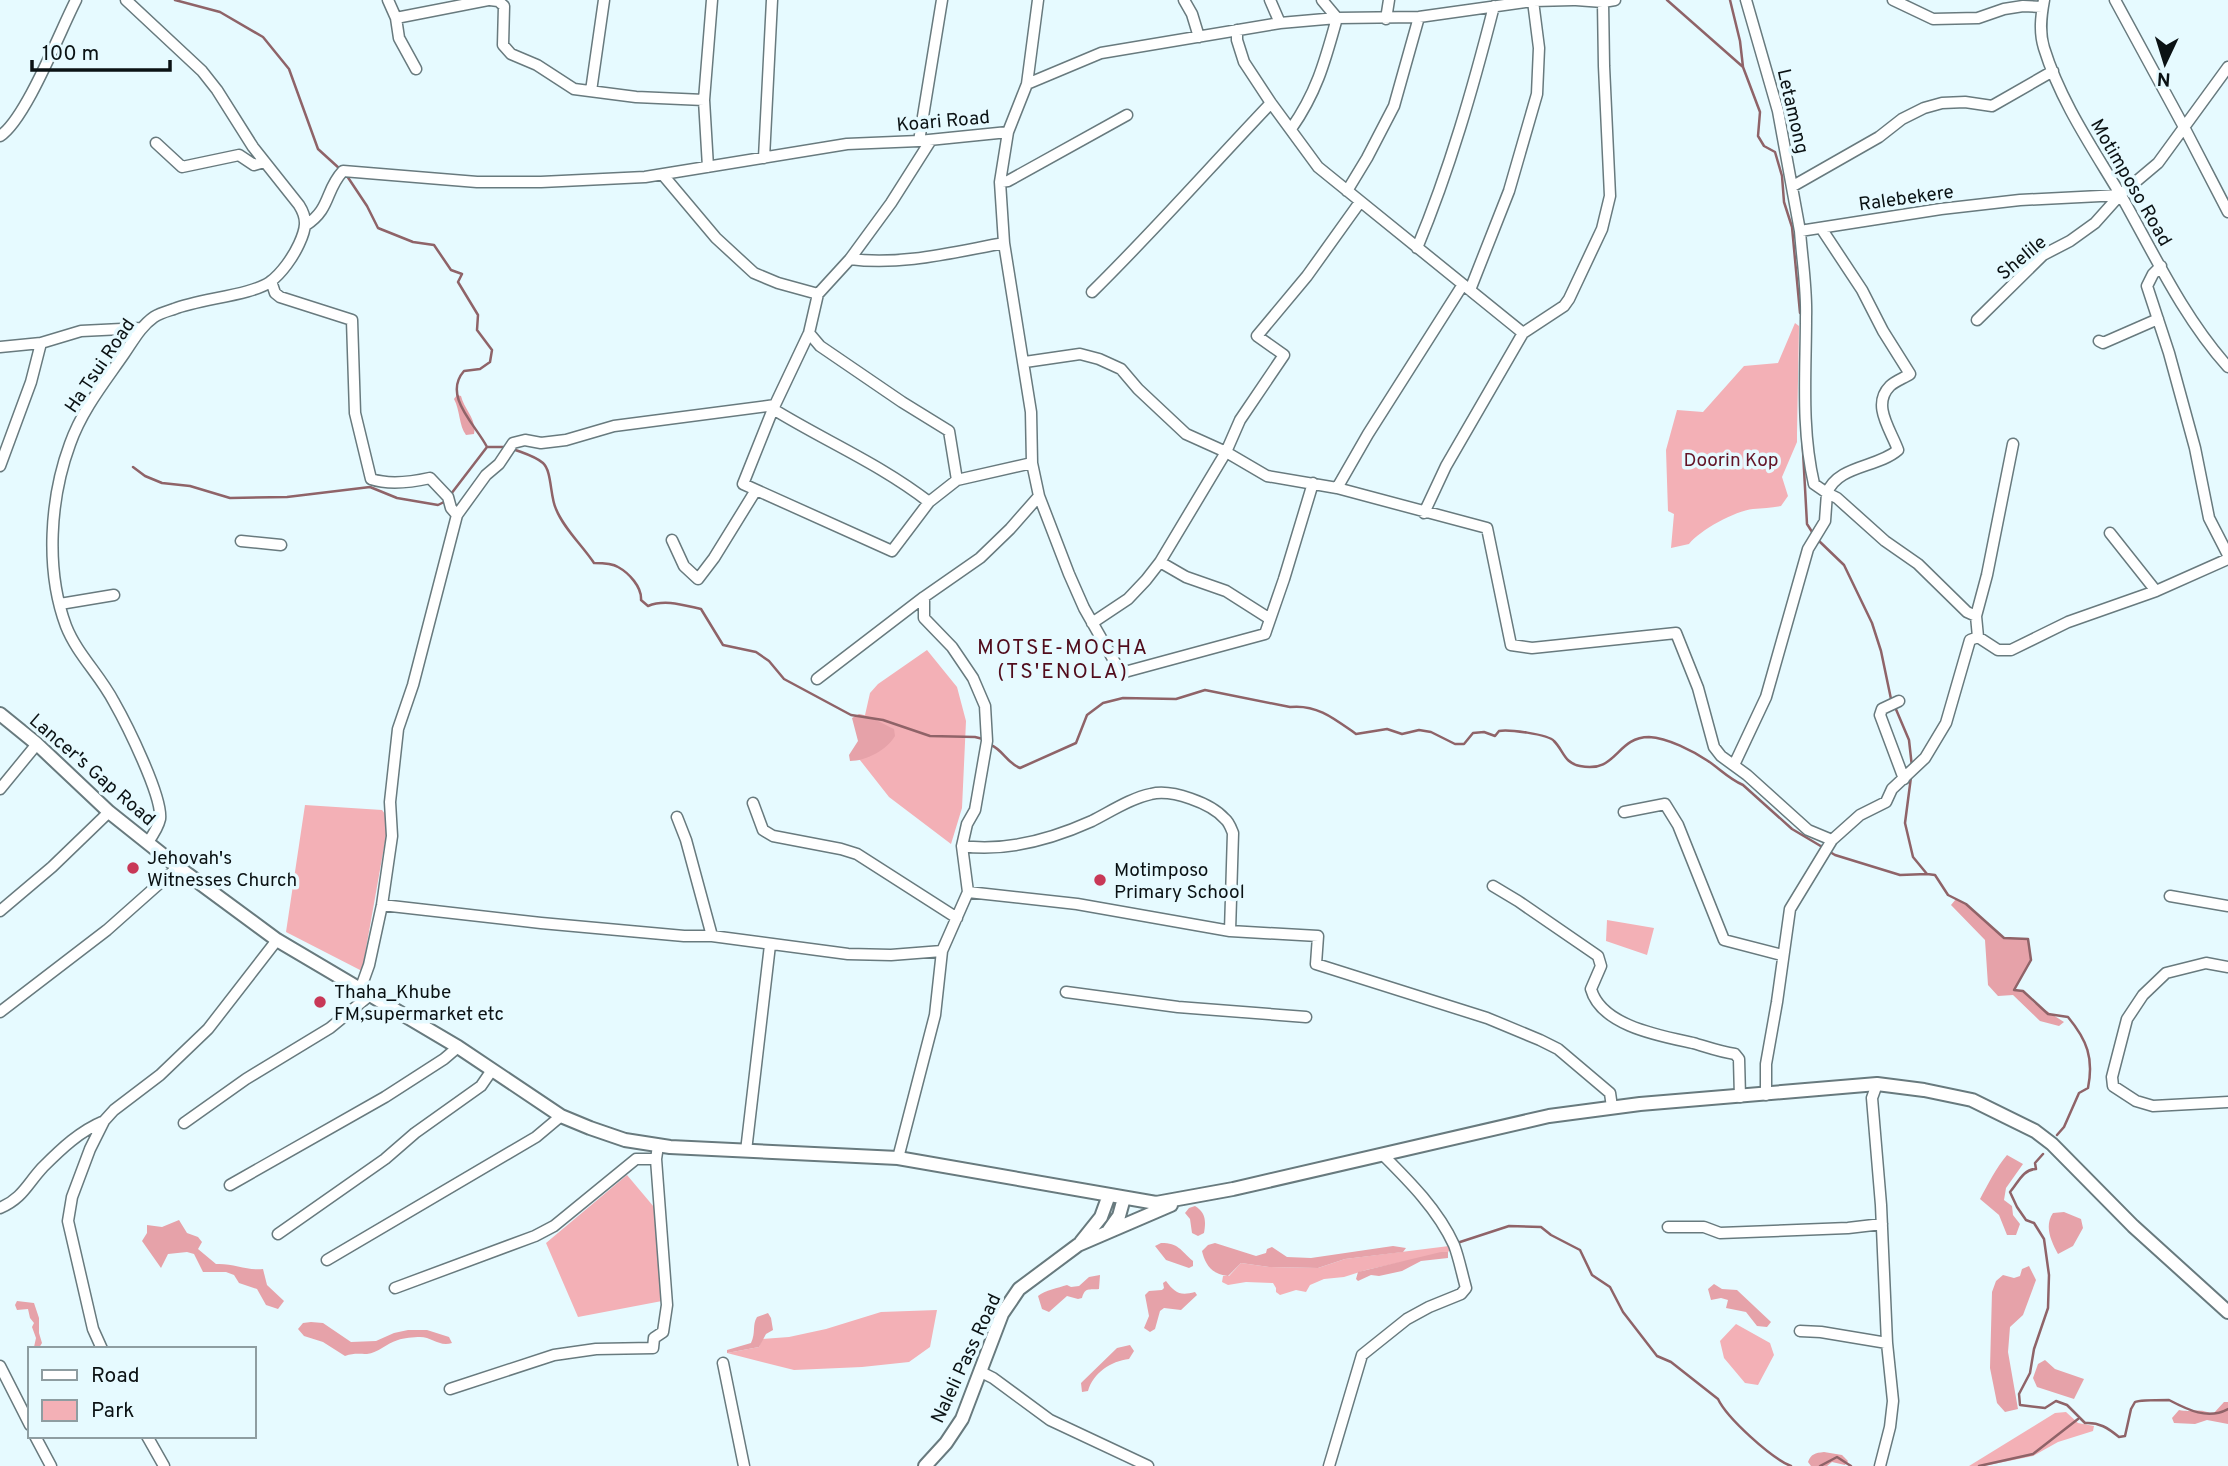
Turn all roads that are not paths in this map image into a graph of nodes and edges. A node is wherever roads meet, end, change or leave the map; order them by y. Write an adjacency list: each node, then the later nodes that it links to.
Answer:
1 (76, 0): 42 (street)
2 (126, 0): 47 (street)
3 (387, 0): 25 (street)
4 (489, 0): 21 (street); 25 (street)
5 (604, 0): 35 (street)
6 (712, 0): 36 (street)
7 (772, 0): 46 (street)
8 (942, 0): 44 (street)
9 (1038, 0): 34 (street, Koari Road)
10 (1184, 0): 30 (street)
11 (1270, 0): 28 (street)
12 (1322, 0): 26 (street)
13 (1388, 0): 27 (street)
14 (1575, 0): 19 (street); 20 (street)
15 (1615, 0): 20 (street)
16 (1747, 0): 51 (street, Letamong)
17 (1893, 0): 22 (street)
18 (2115, 0): 40 (street)
19 (1533, 1): 23 (street); 64 (street)
20 (1603, 2): 71 (street)
21 (504, 3): 35 (street)
22 (2043, 4): 33 (street, Motimposo Road)
23 (1494, 6): 24 (street); 60 (street)
24 (1419, 17): 27 (street); 52 (street)
25 (396, 18): 32 (street)
26 (1337, 18): 27 (street); 28 (street); 39 (street)
27 (1386, 19)
28 (1280, 23): 29 (street)
29 (1237, 30): 30 (street); 37 (street)
30 (1199, 37): 34 (street)
31 (2228, 67): 40 (street)
32 (416, 69)
33 (2053, 71): 51 (street); 53 (street, Motimposo Road)
34 (1027, 84): 41 (street, Koari Road)
35 (591, 91): 36 (street)
36 (704, 100): 48 (street)
37 (1271, 103): 39 (street); 65 (street)
38 (1127, 115): 50 (street)
39 (1291, 129): 52 (street)
40 (2185, 129): 53 (street); 55 (street)
41 (1008, 132): 43 (street, Koari Road); 50 (street)
42 (0, 136)
43 (932, 140): 44 (street, Koari Road); 61 (street)
44 (919, 141): 46 (street, Koari Road)
45 (156, 143): 47 (street)
46 (764, 158): 48 (street, Koari Road)
47 (264, 162): 56 (street)
48 (708, 167): 49 (street, Koari Road)
49 (663, 175): 56 (street, Koari Road); 66 (street)
50 (1000, 182): 59 (street)
51 (1793, 186): 58 (street, Letamong)
52 (1347, 191): 54 (street)
53 (2120, 195): 57 (street, Ralebekere); 62 (street, Motimposo Road); 68 (street, Shelile)
54 (1360, 202): 60 (street); 79 (street)
55 (2228, 212)
56 (306, 225): 63 (street)
57 (1821, 228): 58 (street, Ralebekere); 86 (street)
58 (1800, 231): 86 (street)
59 (1004, 243): 61 (street); 75 (street)
60 (1417, 248): 64 (street)
61 (850, 259): 66 (street)
62 (2161, 266): 67 (street); 76 (street, Motimposo Road)
63 (271, 281): 69 (street, Ha Tsui Road); 90 (street)
64 (1466, 288): 71 (street); 84 (street)
65 (1092, 292)
66 (818, 294): 70 (street)
67 (2158, 318): 72 (street); 95 (street)
68 (1977, 320)
69 (142, 328): 73 (street); 100 (street, Ha Tsui Road)
70 (809, 333): 77 (street); 82 (street)
71 (1523, 333): 89 (street)
72 (2099, 341)
73 (41, 343): 74 (street); 81 (street)
74 (0, 346)
75 (1025, 362): 79 (street); 80 (street)
76 (2228, 367)
77 (774, 407): 85 (street); 88 (street); 90 (street)
78 (2013, 444): 101 (street)
79 (1226, 452): 83 (street); 96 (street)
80 (1032, 463): 82 (street); 87 (street)
81 (0, 467)
82 (957, 480): 88 (street)
83 (1313, 483): 84 (street); 102 (street)
84 (1337, 488): 89 (street)
85 (756, 490): 88 (street); 92 (street)
86 (1827, 493): 101 (street); 109 (street)
87 (1039, 496): 99 (street); 103 (street)
88 (929, 502)
89 (1424, 513): 109 (street)
90 (457, 515): 123 (street)
91 (2110, 533): 97 (street)
92 (672, 540)
93 (241, 541): 94 (street)
94 (281, 545)
95 (2228, 557): 97 (street)
96 (1160, 562): 102 (street); 103 (street)
97 (2156, 591): 104 (street)
98 (114, 595): 100 (street)
99 (924, 597): 105 (street); 118 (street)
100 (60, 604): 116 (street, Ha Tsui Road)
101 (1976, 617): 104 (street)
102 (1270, 619): 103 (street)
103 (1092, 623)
104 (1978, 637): 110 (street)
105 (817, 679)
106 (1899, 701): 110 (street)
107 (0, 714): 108 (main road, Lancer's Gap Road)
108 (37, 744): 111 (street); 113 (main road, Lancer's Gap Road)
109 (1734, 765): 117 (street)
110 (1904, 779): 117 (street)
111 (0, 789)
112 (753, 803): 126 (street)
113 (109, 812): 116 (main road, Lancer's Gap Road); 125 (street)
114 (1624, 812): 132 (street)
115 (677, 817): 128 (street)
116 (148, 842): 119 (main road, Lancer's Gap Road)
117 (1830, 843): 132 (street)
118 (962, 846): 121 (street); 127 (street)
119 (178, 867): 129 (main road, Lancer's Gap Road); 136 (street)
120 (1493, 886): 142 (street)
121 (968, 892): 126 (street); 127 (street)
122 (2170, 897): 124 (street)
123 (382, 905): 128 (street); 135 (street)
124 (2228, 906)
125 (0, 911)
126 (957, 918): 131 (street)
127 (1230, 931): 144 (street)
128 (712, 936): 130 (street)
129 (277, 940): 135 (main road, Lancer's Gap Road); 146 (street)
130 (770, 945): 131 (street); 148 (street)
131 (942, 951): 151 (street)
132 (1782, 955): 141 (street)
133 (2228, 967): 143 (street)
134 (1066, 992): 137 (street)
135 (365, 993): 138 (main road, Lancer's Gap Road); 147 (street)
136 (0, 1012)
137 (1306, 1017)
138 (458, 1047): 139 (main road, Lancer's Gap Road); 152 (street)
139 (492, 1070): 145 (main road, Lancer's Gap Road); 160 (street)
140 (1877, 1084): 141 (main road); 157 (street); 164 (main road)
141 (1766, 1095): 142 (main road)
142 (1740, 1097): 144 (main road)
143 (2228, 1102)
144 (1612, 1107): 150 (main road)
145 (561, 1116): 149 (main road, Lancer's Gap Road); 162 (street)
146 (104, 1121): 156 (street); 167 (street)
147 (184, 1123)
148 (746, 1151): 149 (main road, Lancer's Gap Road); 151 (main road, Lancer's Gap Road)
149 (657, 1152): 163 (street); 171 (street)
150 (1383, 1155): 155 (main road); 180 (street)
151 (898, 1158): 153 (main road, Lancer's Gap Road)
152 (230, 1185)
153 (1109, 1195): 154 (main road, Lancer's Gap Road); 161 (main road)
154 (1124, 1198): 155 (main road, Lancer's Gap Road); 159 (main road)
155 (1180, 1200): 159 (main road)
156 (0, 1208)
157 (1882, 1224): 158 (street); 166 (street)
158 (1668, 1227)
159 (1103, 1233): 161 (main road)
160 (278, 1234)
161 (1078, 1245): 170 (main road, Naleli Pass Road)
162 (327, 1260)
163 (395, 1288)
164 (2228, 1312)
165 (1800, 1331): 166 (street)
166 (1887, 1343): 181 (street)
167 (101, 1347)
168 (723, 1363): 177 (street)
169 (0, 1366): 172 (street)
170 (981, 1372): 178 (main road, Naleli Pass Road); 179 (street)
171 (450, 1389)
172 (28, 1421)
173 (36, 1438): 175 (street)
174 (148, 1438): 176 (street)
175 (51, 1466)
176 (164, 1466)
177 (744, 1466)
178 (925, 1466)
179 (1148, 1466)
180 (1329, 1466)
181 (1880, 1466)

